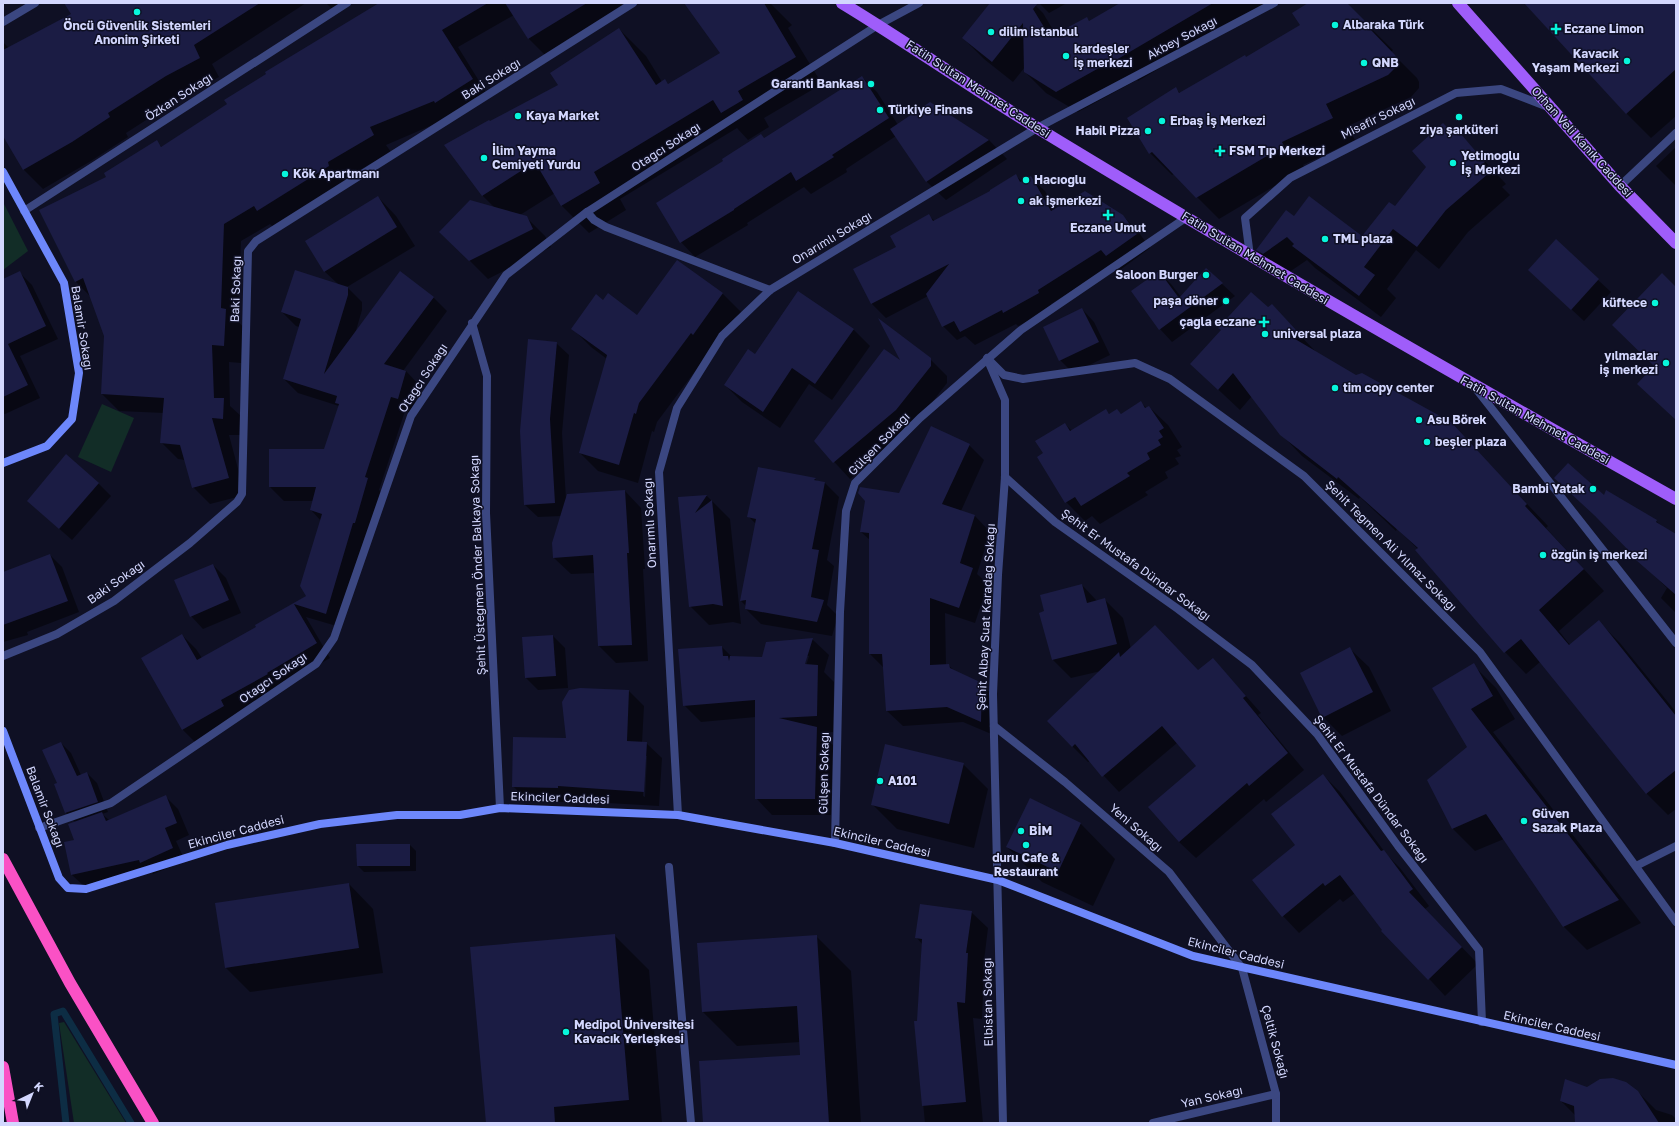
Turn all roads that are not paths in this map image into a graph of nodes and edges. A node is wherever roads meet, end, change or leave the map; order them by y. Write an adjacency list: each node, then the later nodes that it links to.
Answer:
1 (35, 3): 8 (street)
2 (347, 3): 15 (street, Özkan Sokağı)
3 (633, 3): 28 (street, Baki Sokağı)
4 (842, 3): 9 (main road, Fatih Sultan Mehmet Caddesi)
5 (919, 3): 9 (street, Otağcı Sokağı)
6 (1274, 3): 11 (street, Akbey Sokağı)
7 (1458, 3): 10 (main road, Orhan Veli Kanık Caddesi)
8 (3, 22)
9 (878, 25): 11 (main road, Fatih Sultan Mehmet Caddesi); 16 (street, Otağcı Sokağı)
10 (1551, 108): 14 (main road, Orhan Veli Kanık Caddesi); 19 (street, Misafir Sokağı)
11 (1037, 128): 17 (main road, Fatih Sultan Mehmet Caddesi); 20 (street, Onarımlı Sokağı)
12 (1676, 133): 14 (street)
13 (3, 172): 15 (street, Balamir Sokağı)
14 (1620, 186): 18 (main road, Orhan Veli Kanık Caddesi)
15 (24, 211): 24 (street, Balamir Sokağı)
16 (586, 212): 20 (street); 21 (street, Otağcı Sokağı)
17 (1187, 217): 19 (main road, Fatih Sultan Mehmet Caddesi); 22 (street, Gülşen Sokağı)
18 (1676, 243)
19 (1250, 256): 23 (main road, Fatih Sultan Mehmet Caddesi)
20 (770, 290): 32 (street, Onarımlı Sokağı)
21 (472, 323): 31 (street, Şehit Üsteğmen Önder Balkaya Sokağı); 33 (street, Otağcı Sokağı)
22 (987, 358): 25 (street, Şehit Albay Suat Karadağ Sokağı); 34 (street, Gülşen Sokağı); 37 (street, Şehit Teğmen Ali Yılmaz Sokağı)
23 (1476, 387): 26 (main road, Fatih Sultan Mehmet Caddesi); 27 (street)
24 (3, 463)
25 (1005, 477): 29 (street, Şehit Albay Suat Karadağ Sokağı); 43 (street, Şehit Er Mustafa Dündar Sokağı)
26 (1676, 499)
27 (1676, 643)
28 (3, 656)
29 (994, 726): 39 (street, Şehit Albay Suat Karadağ Sokağı); 42 (street, Yeni Sokağı)
30 (3, 731): 33 (street, Balamir Sokağı)
31 (500, 808): 32 (street, Ekinciler Caddesi); 40 (street, Ekinciler Caddesi)
32 (678, 815): 34 (street, Ekinciler Caddesi)
33 (39, 828): 40 (street, Balamir Sokağı)
34 (835, 843): 39 (street, Ekinciler Caddesi)
35 (1676, 846): 37 (street)
36 (3, 859): 48 (highway)
37 (1636, 866): 41 (street, Şehit Teğmen Ali Yılmaz Sokağı)
38 (669, 868): 49 (street)
39 (998, 880): 42 (street, Ekinciler Caddesi); 50 (street, Elbistan Sokağı)
40 (68, 888)
41 (1676, 922)
42 (1242, 968): 43 (street, Ekinciler Caddesi); 46 (street, Çeltik Sokaḡı)
43 (1482, 1022): 44 (street, Ekinciler Caddesi)
44 (1676, 1065)
45 (3, 1067): 47 (highway)
46 (1276, 1094): 51 (street, Yan Sokağı); 52 (street, Çeltik Sokaḡı)
47 (13, 1123)
48 (153, 1123)
49 (691, 1123)
50 (1003, 1123)
51 (1153, 1123)
52 (1276, 1123)

